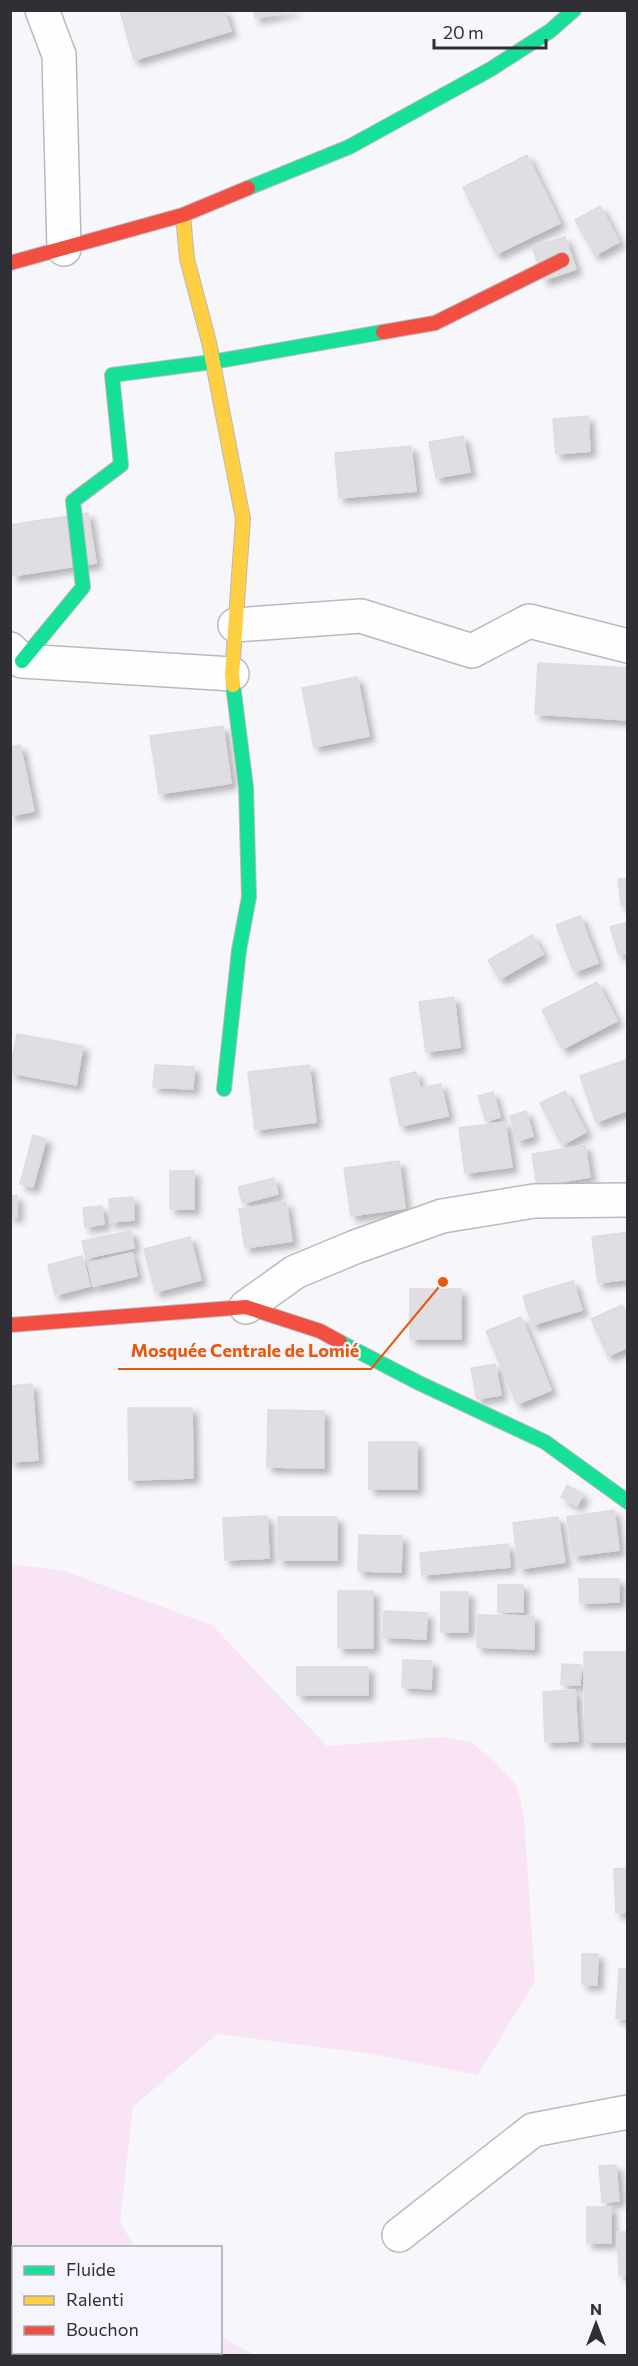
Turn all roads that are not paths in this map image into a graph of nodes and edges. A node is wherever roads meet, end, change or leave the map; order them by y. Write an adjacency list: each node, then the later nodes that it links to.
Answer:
1 (42, 10): 4 (street)
2 (574, 10): 3 (street)
3 (183, 215): 4 (street); 7 (street)
4 (64, 249): 6 (street)
5 (562, 260): 7 (street)
6 (10, 264)
7 (212, 362): 8 (street); 10 (street)
8 (235, 624): 9 (street); 11 (street)
9 (627, 646)
10 (16, 655): 11 (street)
11 (232, 674): 12 (street)
12 (224, 1089)
13 (627, 1200): 14 (street)
14 (246, 1307): 15 (street); 16 (street)
15 (10, 1325)
16 (627, 1502)
17 (627, 2112): 18 (street)
18 (399, 2235)

